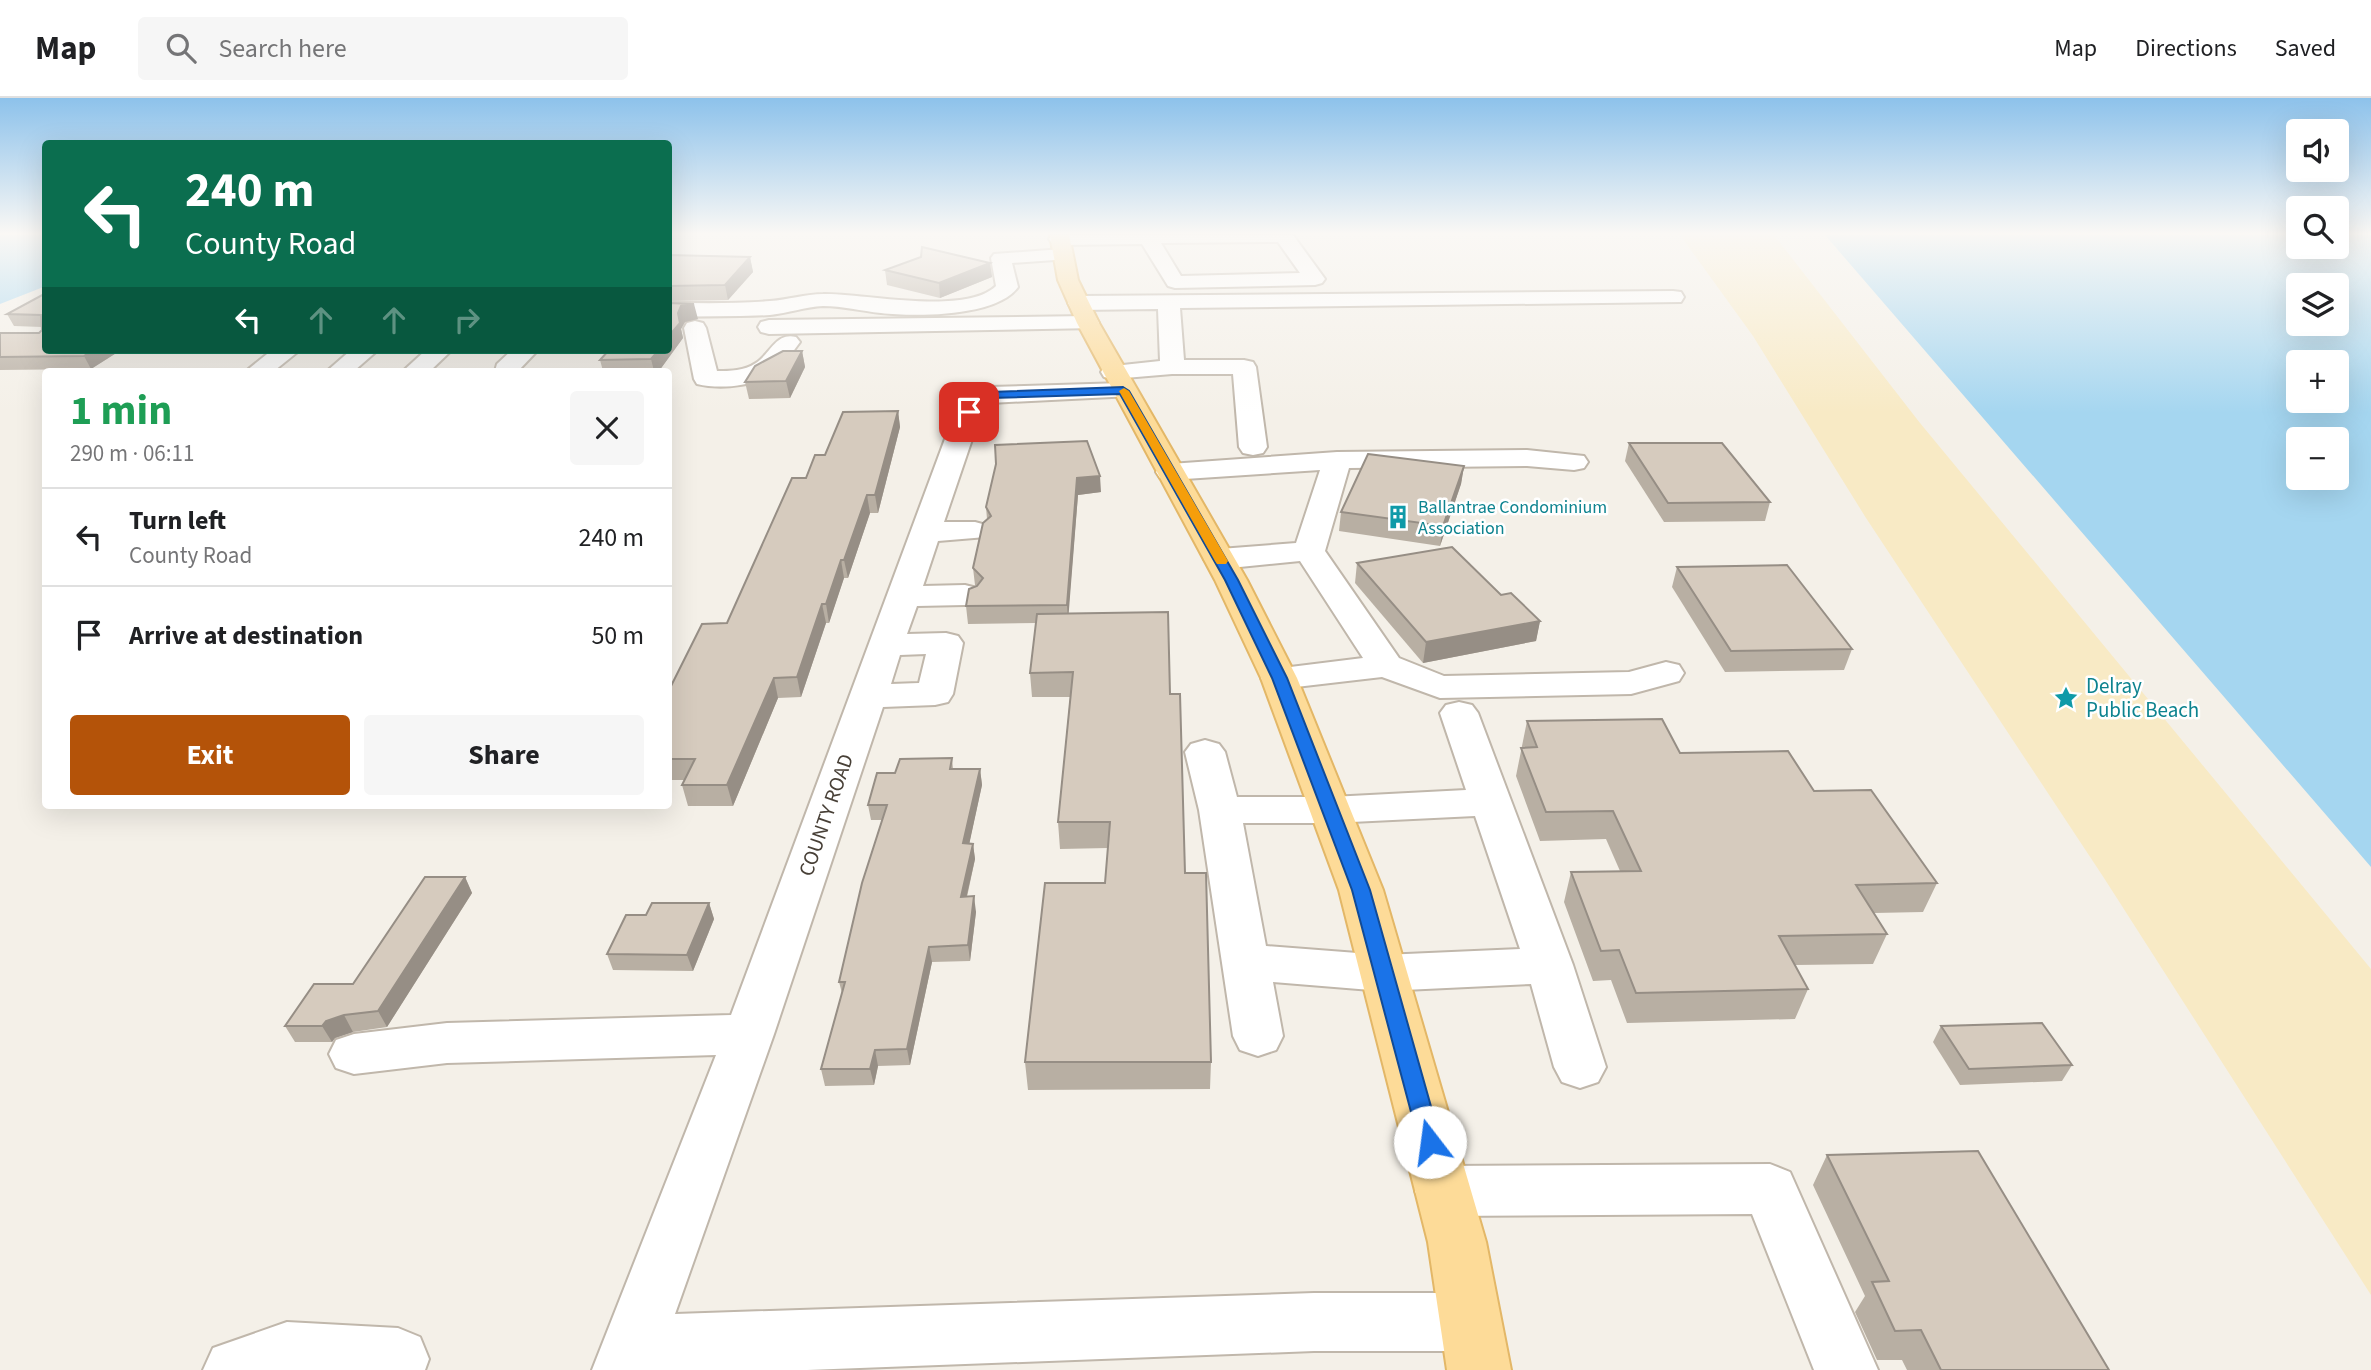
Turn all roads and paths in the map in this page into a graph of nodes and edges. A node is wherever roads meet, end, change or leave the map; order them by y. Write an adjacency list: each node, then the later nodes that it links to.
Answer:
1 (999, 294): 5 (street)
2 (1075, 294): 6 (main road)
3 (1673, 297): 4 (street)
4 (1169, 302): 6 (street); 14 (street)
5 (672, 310)
6 (1083, 313): 7 (street); 19 (main road)
7 (797, 327): 8 (street); 8 (street)
8 (695, 328): 9 (street)
9 (672, 329)
10 (282, 354): 15 (street)
11 (361, 354): 16 (street)
12 (435, 354): 17 (street)
13 (522, 354): 18 (street)
14 (1172, 367): 19 (street); 20 (street)
15 (262, 368)
16 (343, 368)
17 (419, 368)
18 (507, 368)
19 (1118, 381): 23 (main road); 25 (street, COUNTY ROAD)
20 (1254, 447)
21 (1337, 460): 22 (street); 23 (street); 26 (street)
22 (1574, 462)
23 (1170, 472): 27 (main road)
24 (975, 531): 25 (street)
25 (927, 532): 29 (street, COUNTY ROAD)
26 (1315, 561): 27 (street); 31 (street)
27 (1226, 569): 33 (main road)
28 (965, 595): 29 (street)
29 (904, 596): 30 (street, COUNTY ROAD)
30 (887, 645): 34 (street, COUNTY ROAD); 34 (street)
31 (1386, 666): 32 (street); 33 (street)
32 (1666, 673)
33 (1279, 678): 39 (main road)
34 (868, 696): 43 (street, COUNTY ROAD)
35 (1459, 713): 37 (street)
36 (1206, 752): 38 (street)
37 (1491, 802): 39 (street); 41 (street)
38 (1220, 810): 39 (street); 40 (street)
39 (1331, 810): 42 (main road)
40 (1245, 962): 42 (street); 44 (street)
41 (1549, 965): 42 (street); 46 (street)
42 (1383, 973): 47 (main road)
43 (750, 1034): 45 (street); 49 (street, COUNTY ROAD)
44 (1258, 1035)
45 (355, 1054)
46 (1580, 1067)
47 (1443, 1191): 48 (main road); 52 (street)
48 (1474, 1346): 49 (street)
49 (628, 1358)
50 (398, 1359): 51 (street)
51 (235, 1370)
52 (1846, 1370)

